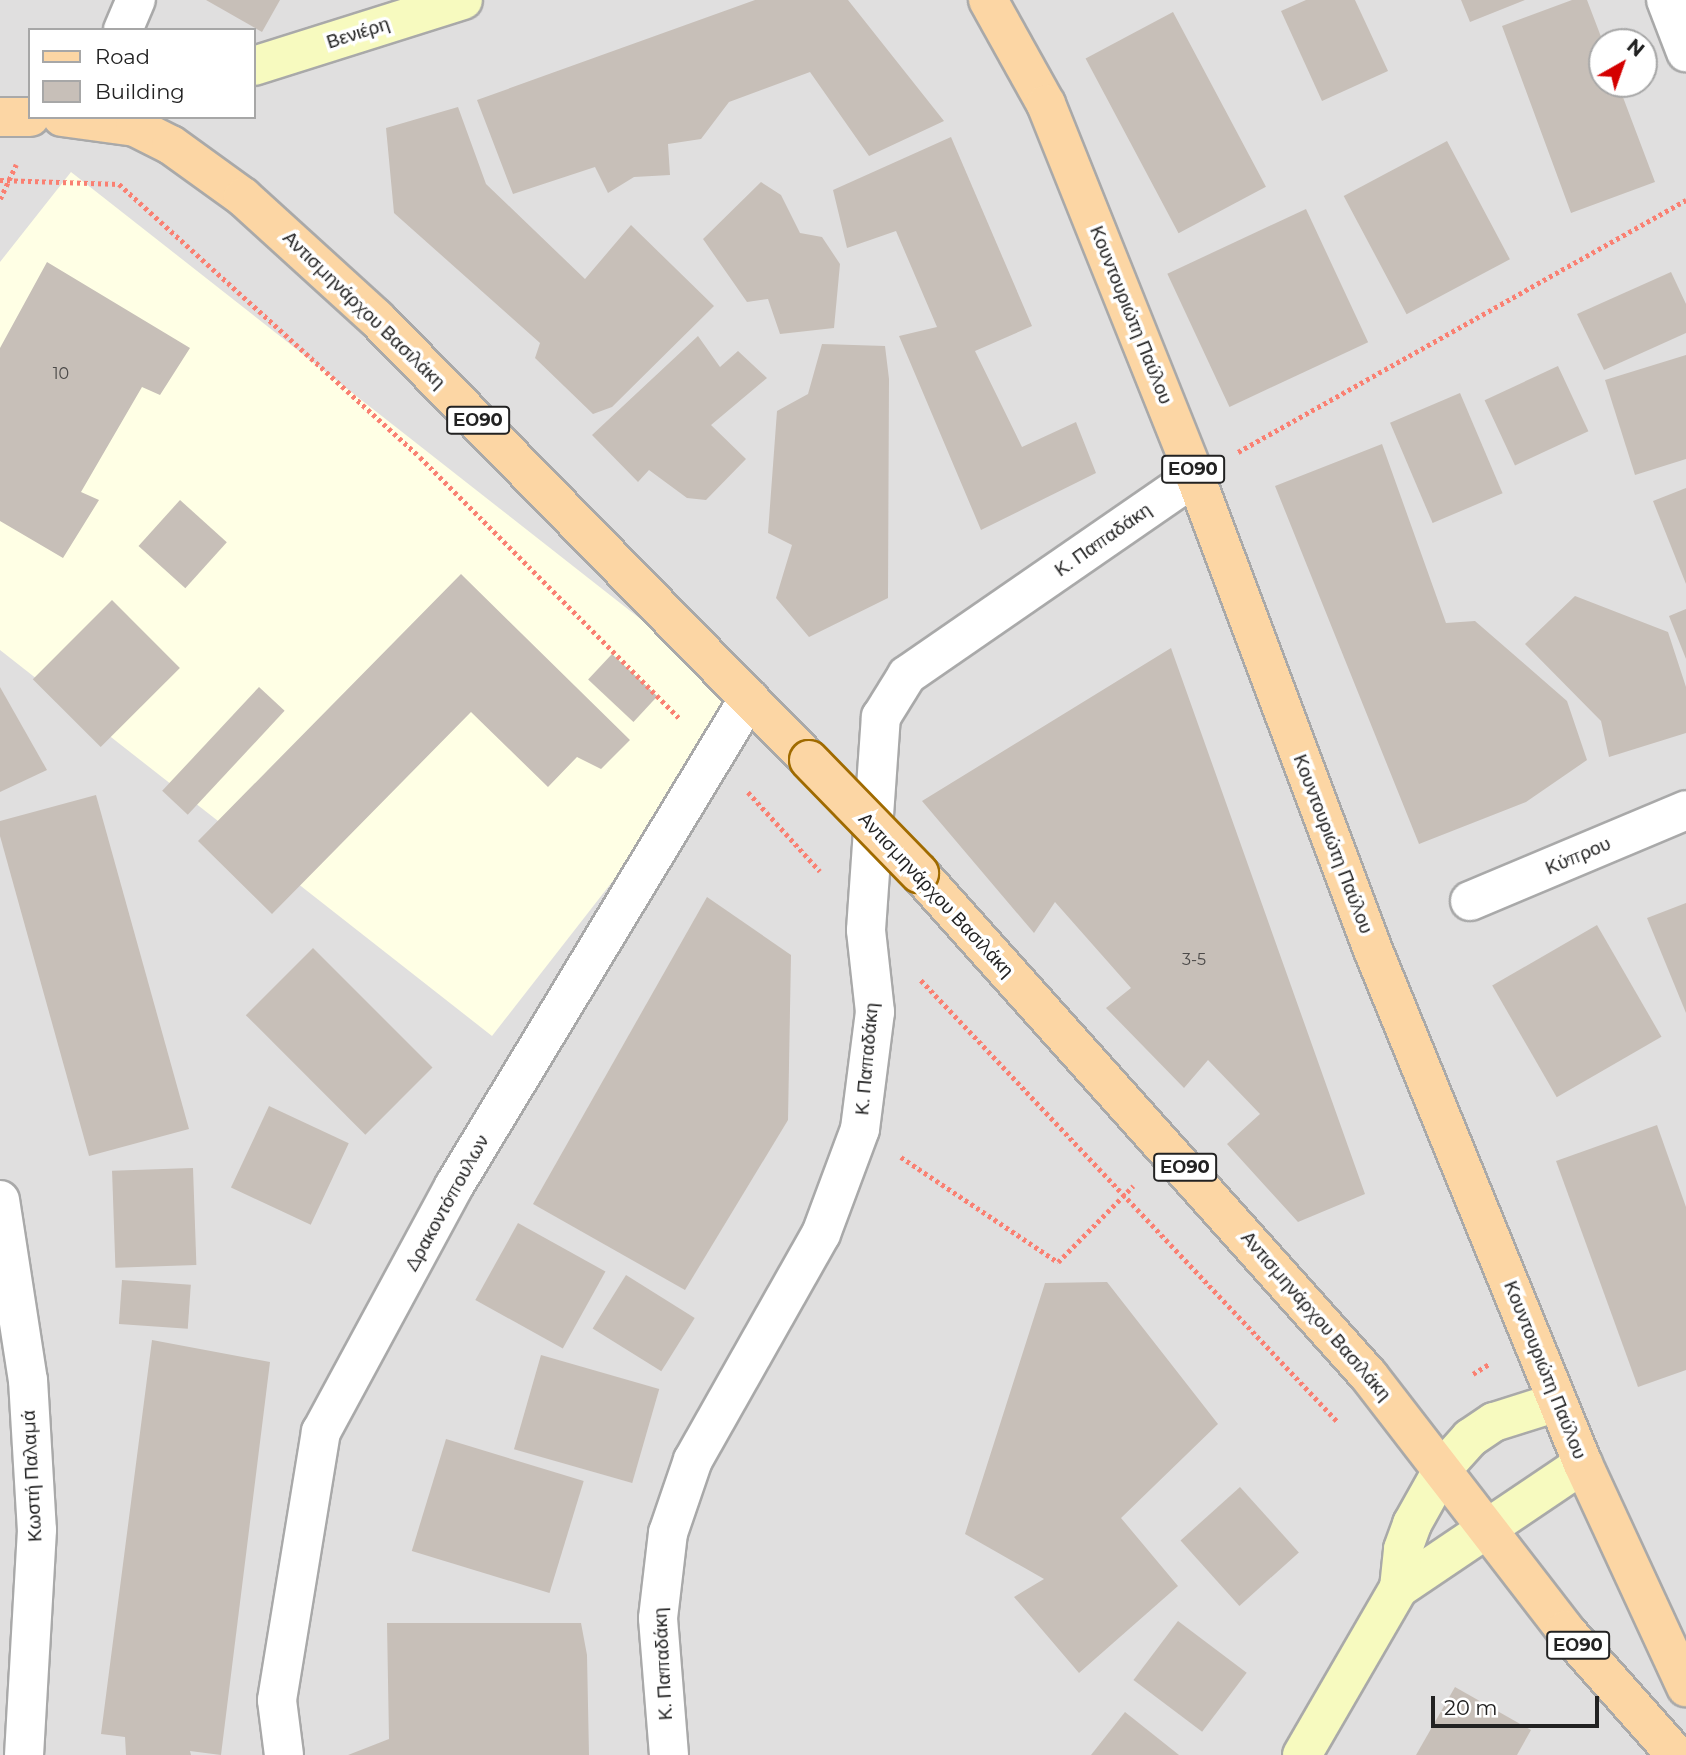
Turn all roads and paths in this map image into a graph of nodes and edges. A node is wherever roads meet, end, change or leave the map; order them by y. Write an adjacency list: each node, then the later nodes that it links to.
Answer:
1 (136, 0): 5 (street)
2 (463, 0): 7 (main road, Βενιέρη)
3 (988, 0): 13 (main road, Κουντουριώτη Παύλου / ΕΟ90)
4 (1666, 0): 6 (street)
5 (124, 28)
6 (1686, 52)
7 (256, 65)
8 (0, 117): 9 (main road)
9 (28, 117)
10 (116, 119): 14 (main road, Αντισμηνάρχου Βασιλάκη / ΕΟ90)
11 (0, 180): 15 (path)
12 (1686, 200): 13 (path)
13 (1195, 476): 21 (street, Κ. Παπαδάκη); 26 (main road, Κουντουριώτη Παύλου / ΕΟ90)
14 (749, 698): 22 (main road, Αντισμηνάρχου Βασιλάκη / ΕΟ90, bridge); 34 (street, Δρακοντόπουλων)
15 (690, 729)
16 (746, 790): 18 (path)
17 (1686, 810): 19 (street, Κύπρου)
18 (830, 881)
19 (1470, 901)
20 (914, 972): 27 (path)
21 (860, 1129): 22 (path); 35 (street, Κ. Παπαδάκη)
22 (1170, 1149): 29 (main road, Αντισμηνάρχου Βασιλάκη / ΕΟ90)
23 (0, 1200): 33 (street, Κωστή Παλαμά)
24 (1502, 1357): 25 (path)
25 (1466, 1378)
26 (1557, 1402): 28 (main road, Κουντουριώτη Παύλου / ΕΟ90); 29 (main road)
27 (1340, 1423)
28 (1583, 1464): 30 (main road); 32 (main road, Κουντουριώτη Παύλου / ΕΟ90)
29 (1444, 1467): 30 (main road, Αντισμηνάρχου Βασιλάκη / ΕΟ90); 31 (main road)
30 (1488, 1529): 31 (main road); 37 (main road, Αντισμηνάρχου Βασιλάκη / ΕΟ90)
31 (1399, 1588): 36 (main road)
32 (1686, 1687)
33 (24, 1755)
34 (284, 1755)
35 (669, 1755)
36 (1302, 1755)
37 (1676, 1755)

